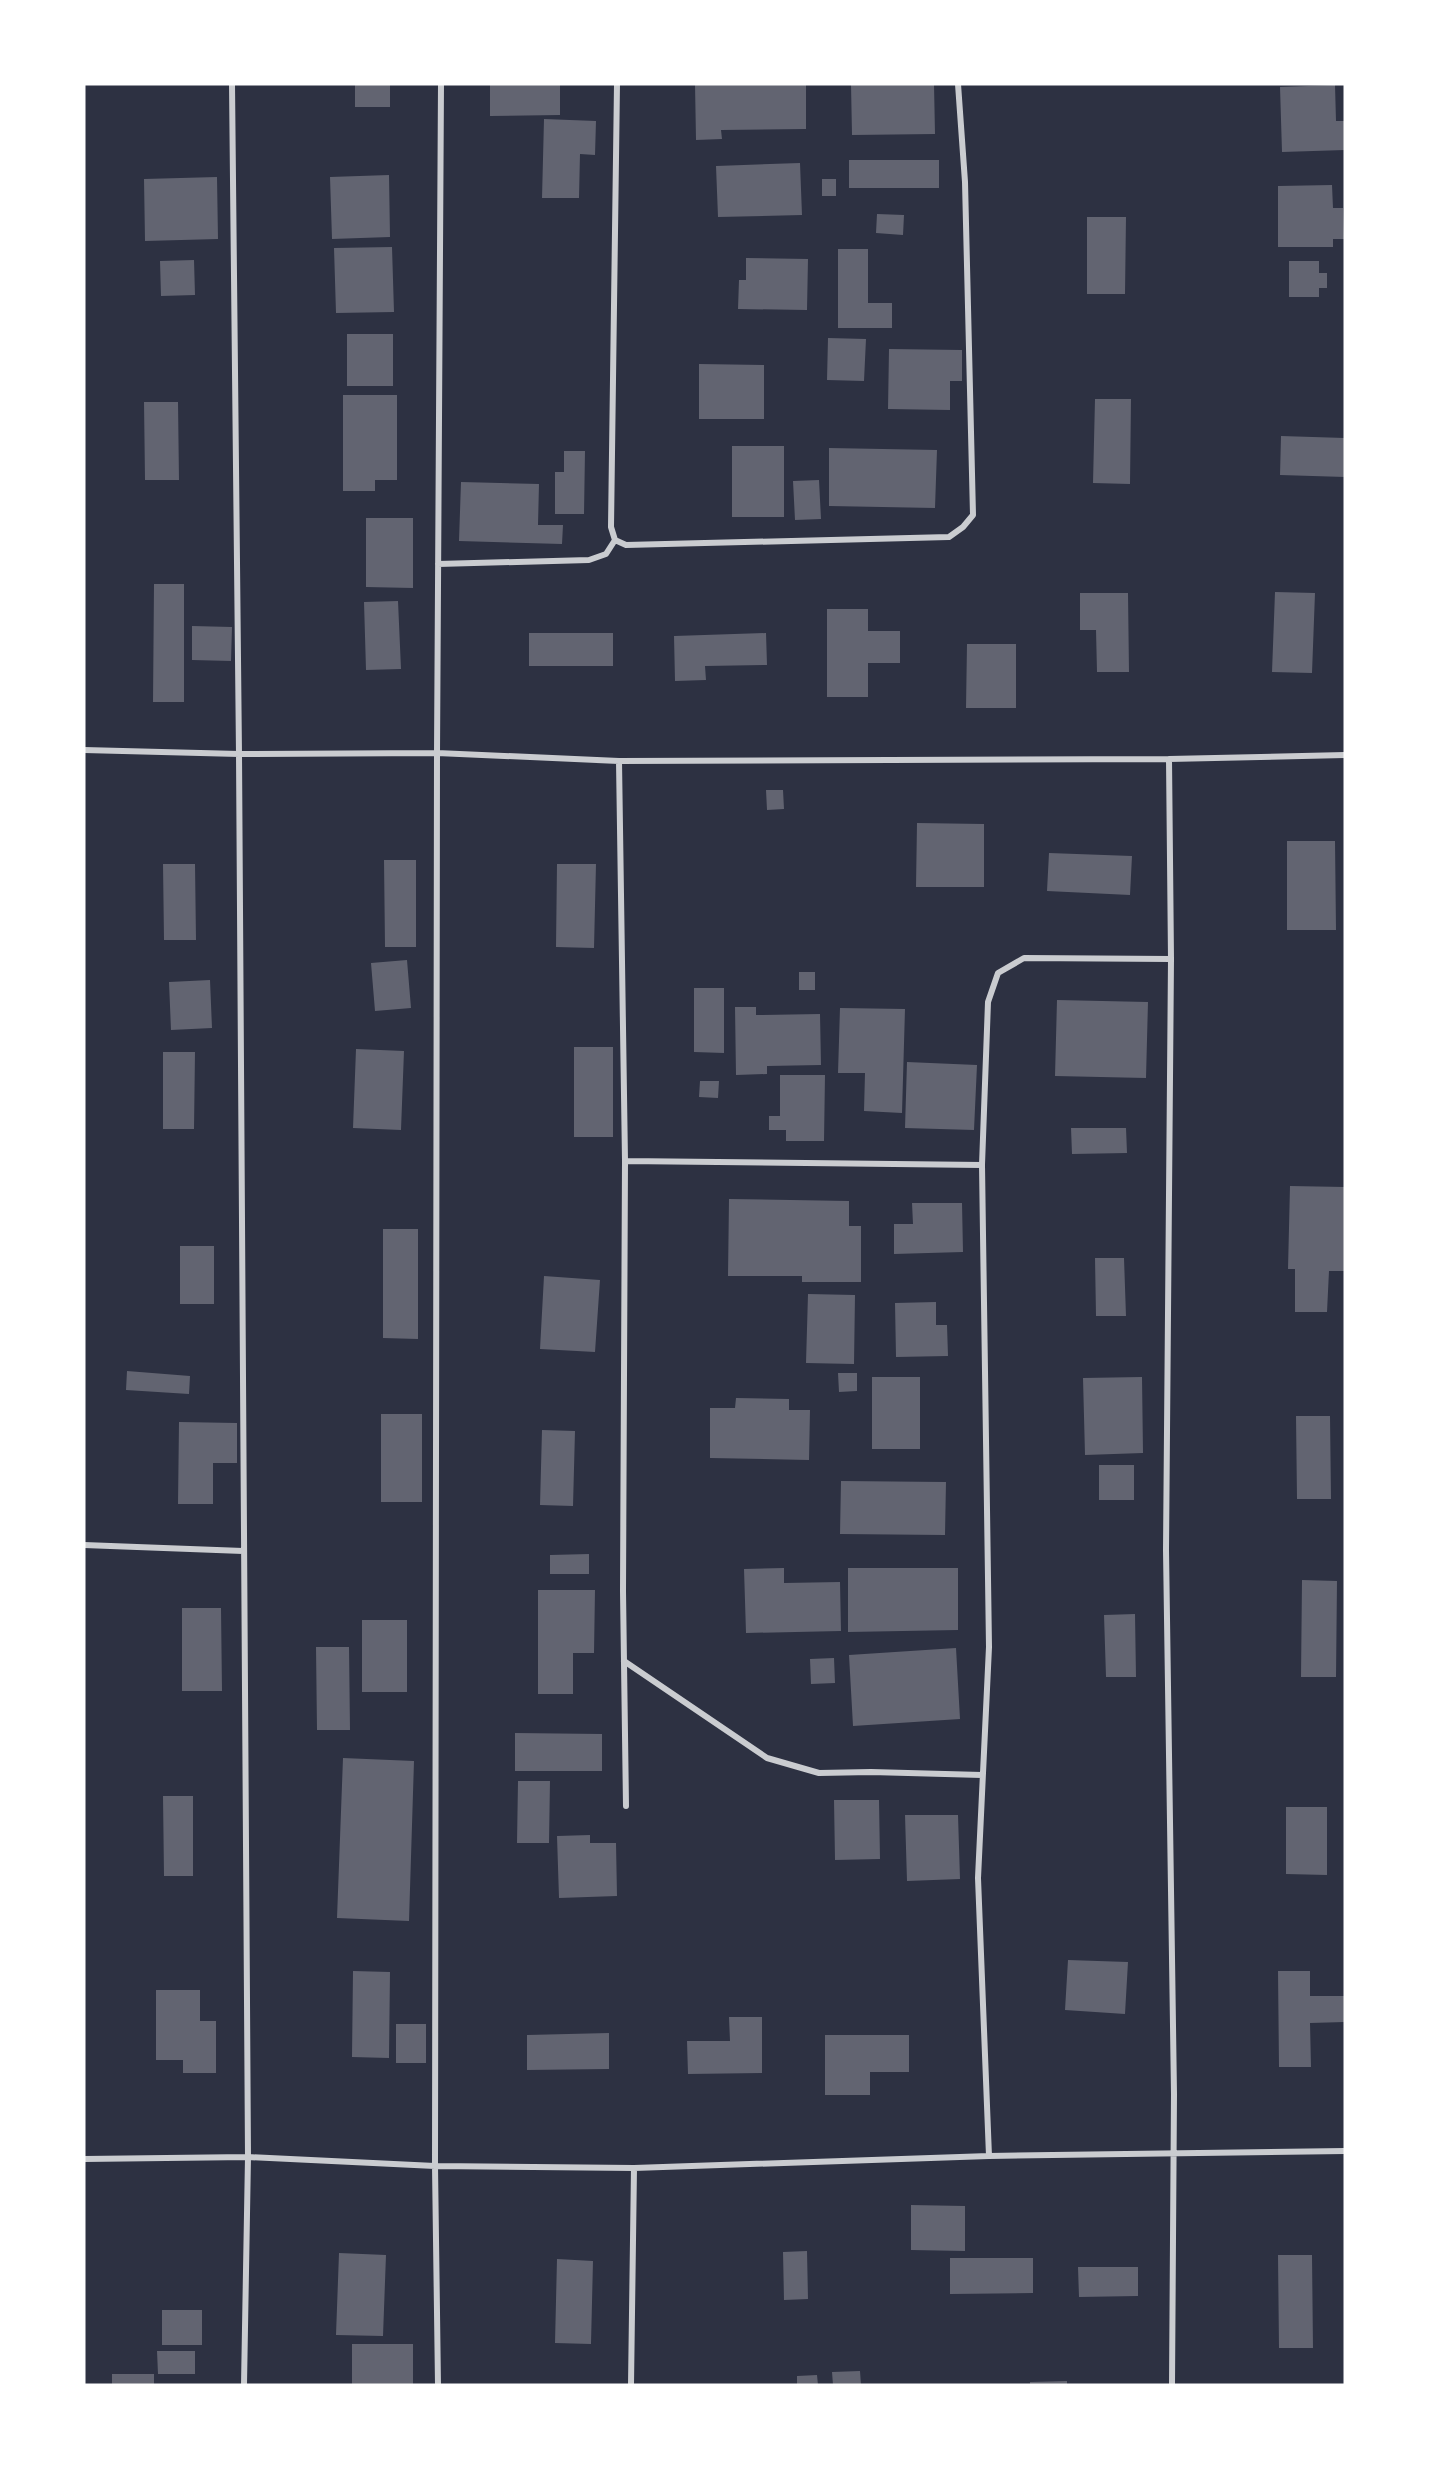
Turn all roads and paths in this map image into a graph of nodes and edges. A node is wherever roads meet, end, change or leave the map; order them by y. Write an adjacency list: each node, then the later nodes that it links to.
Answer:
1 (232, 84): 9 (street)
2 (441, 84): 6 (street)
3 (616, 84): 5 (street)
4 (958, 84): 5 (street)
5 (615, 540): 6 (street)
6 (438, 564): 8 (street)
7 (84, 750): 9 (street)
8 (437, 753): 9 (street); 12 (street); 26 (street)
9 (239, 754): 17 (street)
10 (1345, 754): 11 (street)
11 (1170, 759): 12 (street); 13 (street)
12 (619, 762): 14 (street)
13 (1171, 959): 15 (street); 22 (street)
14 (625, 1161): 15 (street); 18 (street)
15 (982, 1165): 19 (street)
16 (84, 1545): 17 (street)
17 (243, 1551): 23 (street)
18 (624, 1661): 19 (street); 20 (street)
19 (982, 1774): 24 (street)
20 (626, 1806)
21 (1345, 2151): 22 (street)
22 (1173, 2153): 24 (street); 31 (street)
23 (248, 2157): 25 (street); 26 (street); 28 (street)
24 (989, 2157): 27 (street)
25 (84, 2159)
26 (435, 2166): 27 (street); 29 (street)
27 (634, 2168): 30 (street)
28 (244, 2385)
29 (438, 2385)
30 (631, 2385)
31 (1172, 2385)

